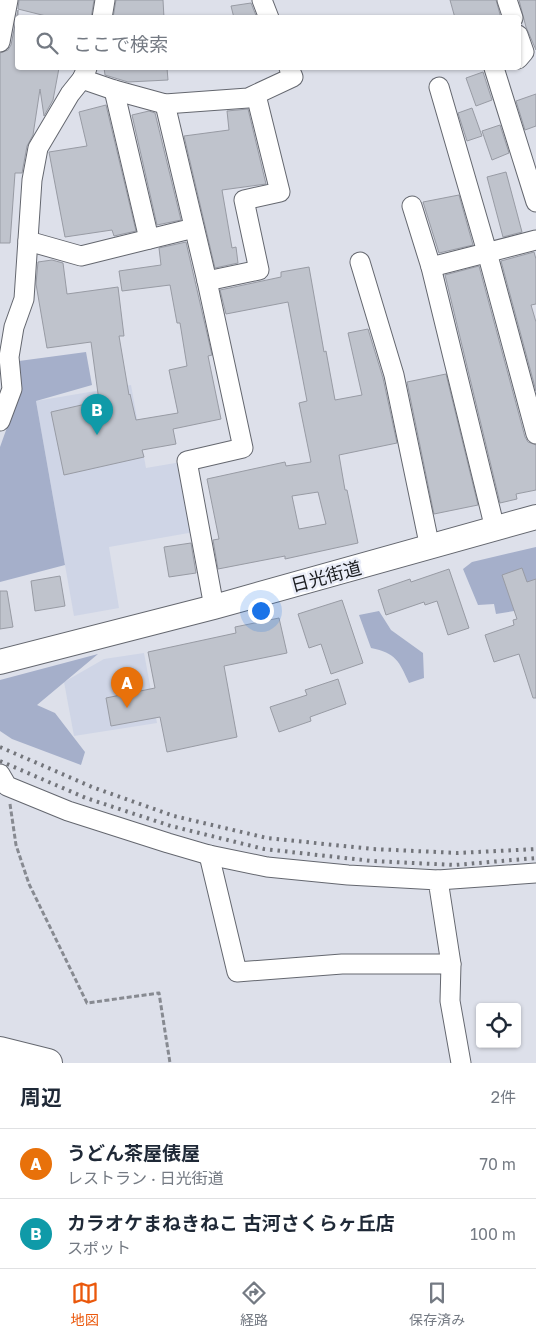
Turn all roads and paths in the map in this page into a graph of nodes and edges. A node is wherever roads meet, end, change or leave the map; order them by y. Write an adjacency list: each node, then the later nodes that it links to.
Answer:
1 (8, 0): 8 (street)
2 (105, 0): 5 (street)
3 (262, 0): 6 (street)
4 (507, 0): 7 (street)
5 (102, 15)
6 (268, 15)
7 (512, 15)
8 (0, 42)
9 (290, 70): 14 (street)
10 (495, 70): 16 (street)
11 (85, 73): 13 (street); 20 (street)
12 (439, 87): 22 (street)
13 (114, 90): 15 (street); 19 (street)
14 (256, 95): 15 (street); 25 (street)
15 (165, 104): 18 (street)
16 (536, 202)
17 (412, 206): 24 (street)
18 (194, 228): 19 (street); 25 (street)
19 (149, 239): 20 (street)
20 (28, 240): 26 (street)
21 (536, 240): 22 (street)
22 (487, 252): 24 (street); 28 (street)
23 (360, 262): 31 (street)
24 (431, 267): 30 (street)
25 (207, 281): 32 (street)
26 (7, 325): 27 (street)
27 (0, 421)
28 (536, 434)
29 (536, 518): 30 (main road, 日光街道)
30 (496, 529): 31 (main road, 日光街道)
31 (430, 548): 32 (main road, 日光街道)
32 (214, 606): 33 (main road, 日光街道)
33 (0, 662)
34 (3, 780): 35 (street); 41 (path)
35 (209, 855): 37 (street); 38 (street)
36 (536, 873): 37 (street)
37 (438, 880): 38 (street)
38 (450, 964): 42 (street)
39 (0, 1051): 40 (highway)
40 (48, 1063)
41 (170, 1063)
42 (461, 1063)

